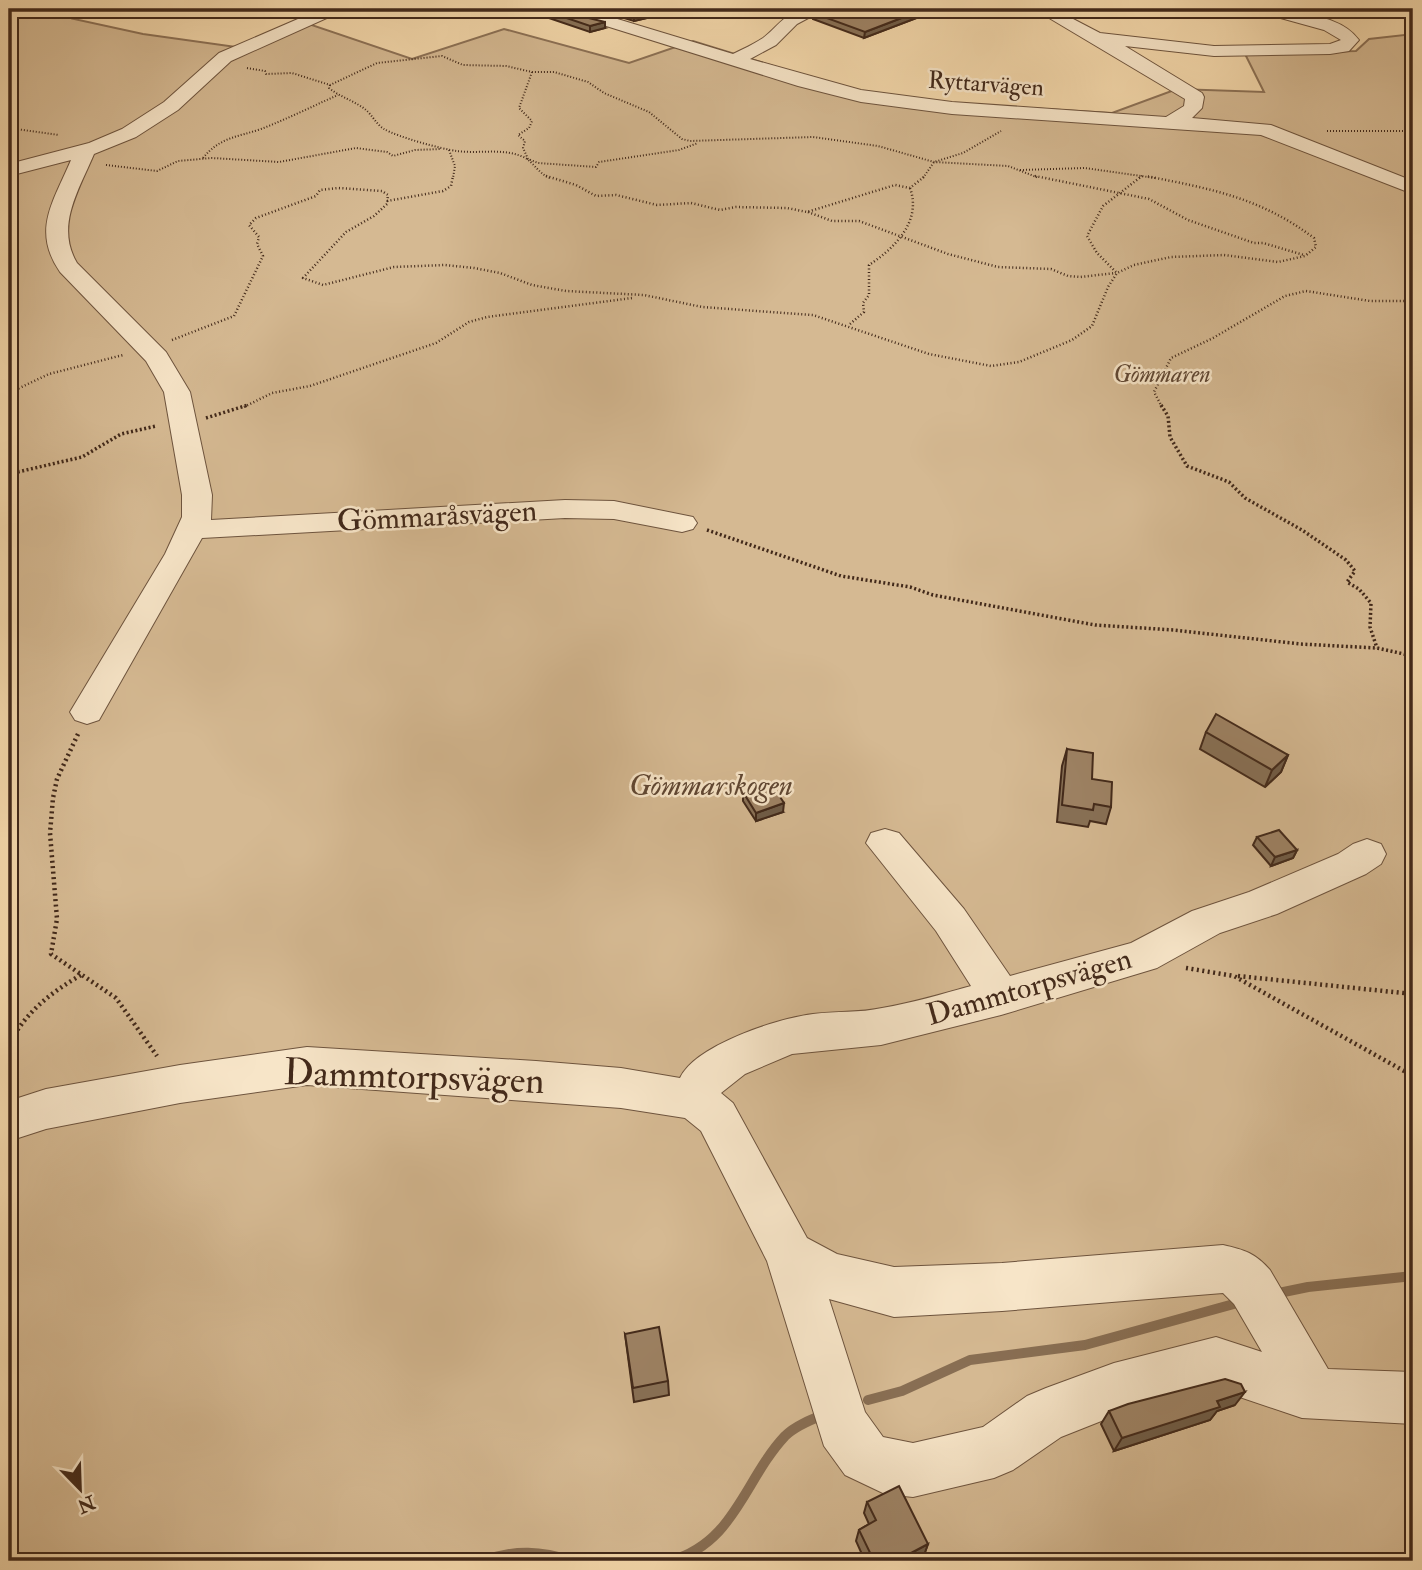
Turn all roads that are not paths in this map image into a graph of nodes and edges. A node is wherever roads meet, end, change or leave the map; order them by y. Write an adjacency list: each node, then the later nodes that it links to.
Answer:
1 (334, 9): 9 (street)
2 (557, 9): 7 (street, Ryttarvägen)
3 (1042, 9): 6 (street)
4 (1283, 13): 6 (street)
5 (804, 16): 7 (street)
6 (1097, 38): 8 (street)
7 (736, 60): 8 (street, Ryttarvägen)
8 (1170, 122): 11 (street, Ryttarvägen)
9 (83, 157): 10 (street); 13 (street)
10 (9, 170)
11 (1413, 188)
12 (682, 523): 13 (street, Gömmaråsvägen)
13 (191, 530): 14 (street)
14 (87, 712)
15 (885, 843): 17 (street)
16 (1367, 853): 17 (street, Dammtorpsvägen)
17 (1001, 997): 18 (street, Dammtorpsvägen)
18 (696, 1100): 19 (street, Dammtorpsvägen); 20 (street)
19 (9, 1121)
20 (790, 1255): 21 (street); 21 (street)
21 (1311, 1390): 22 (street)
22 (1413, 1398)

